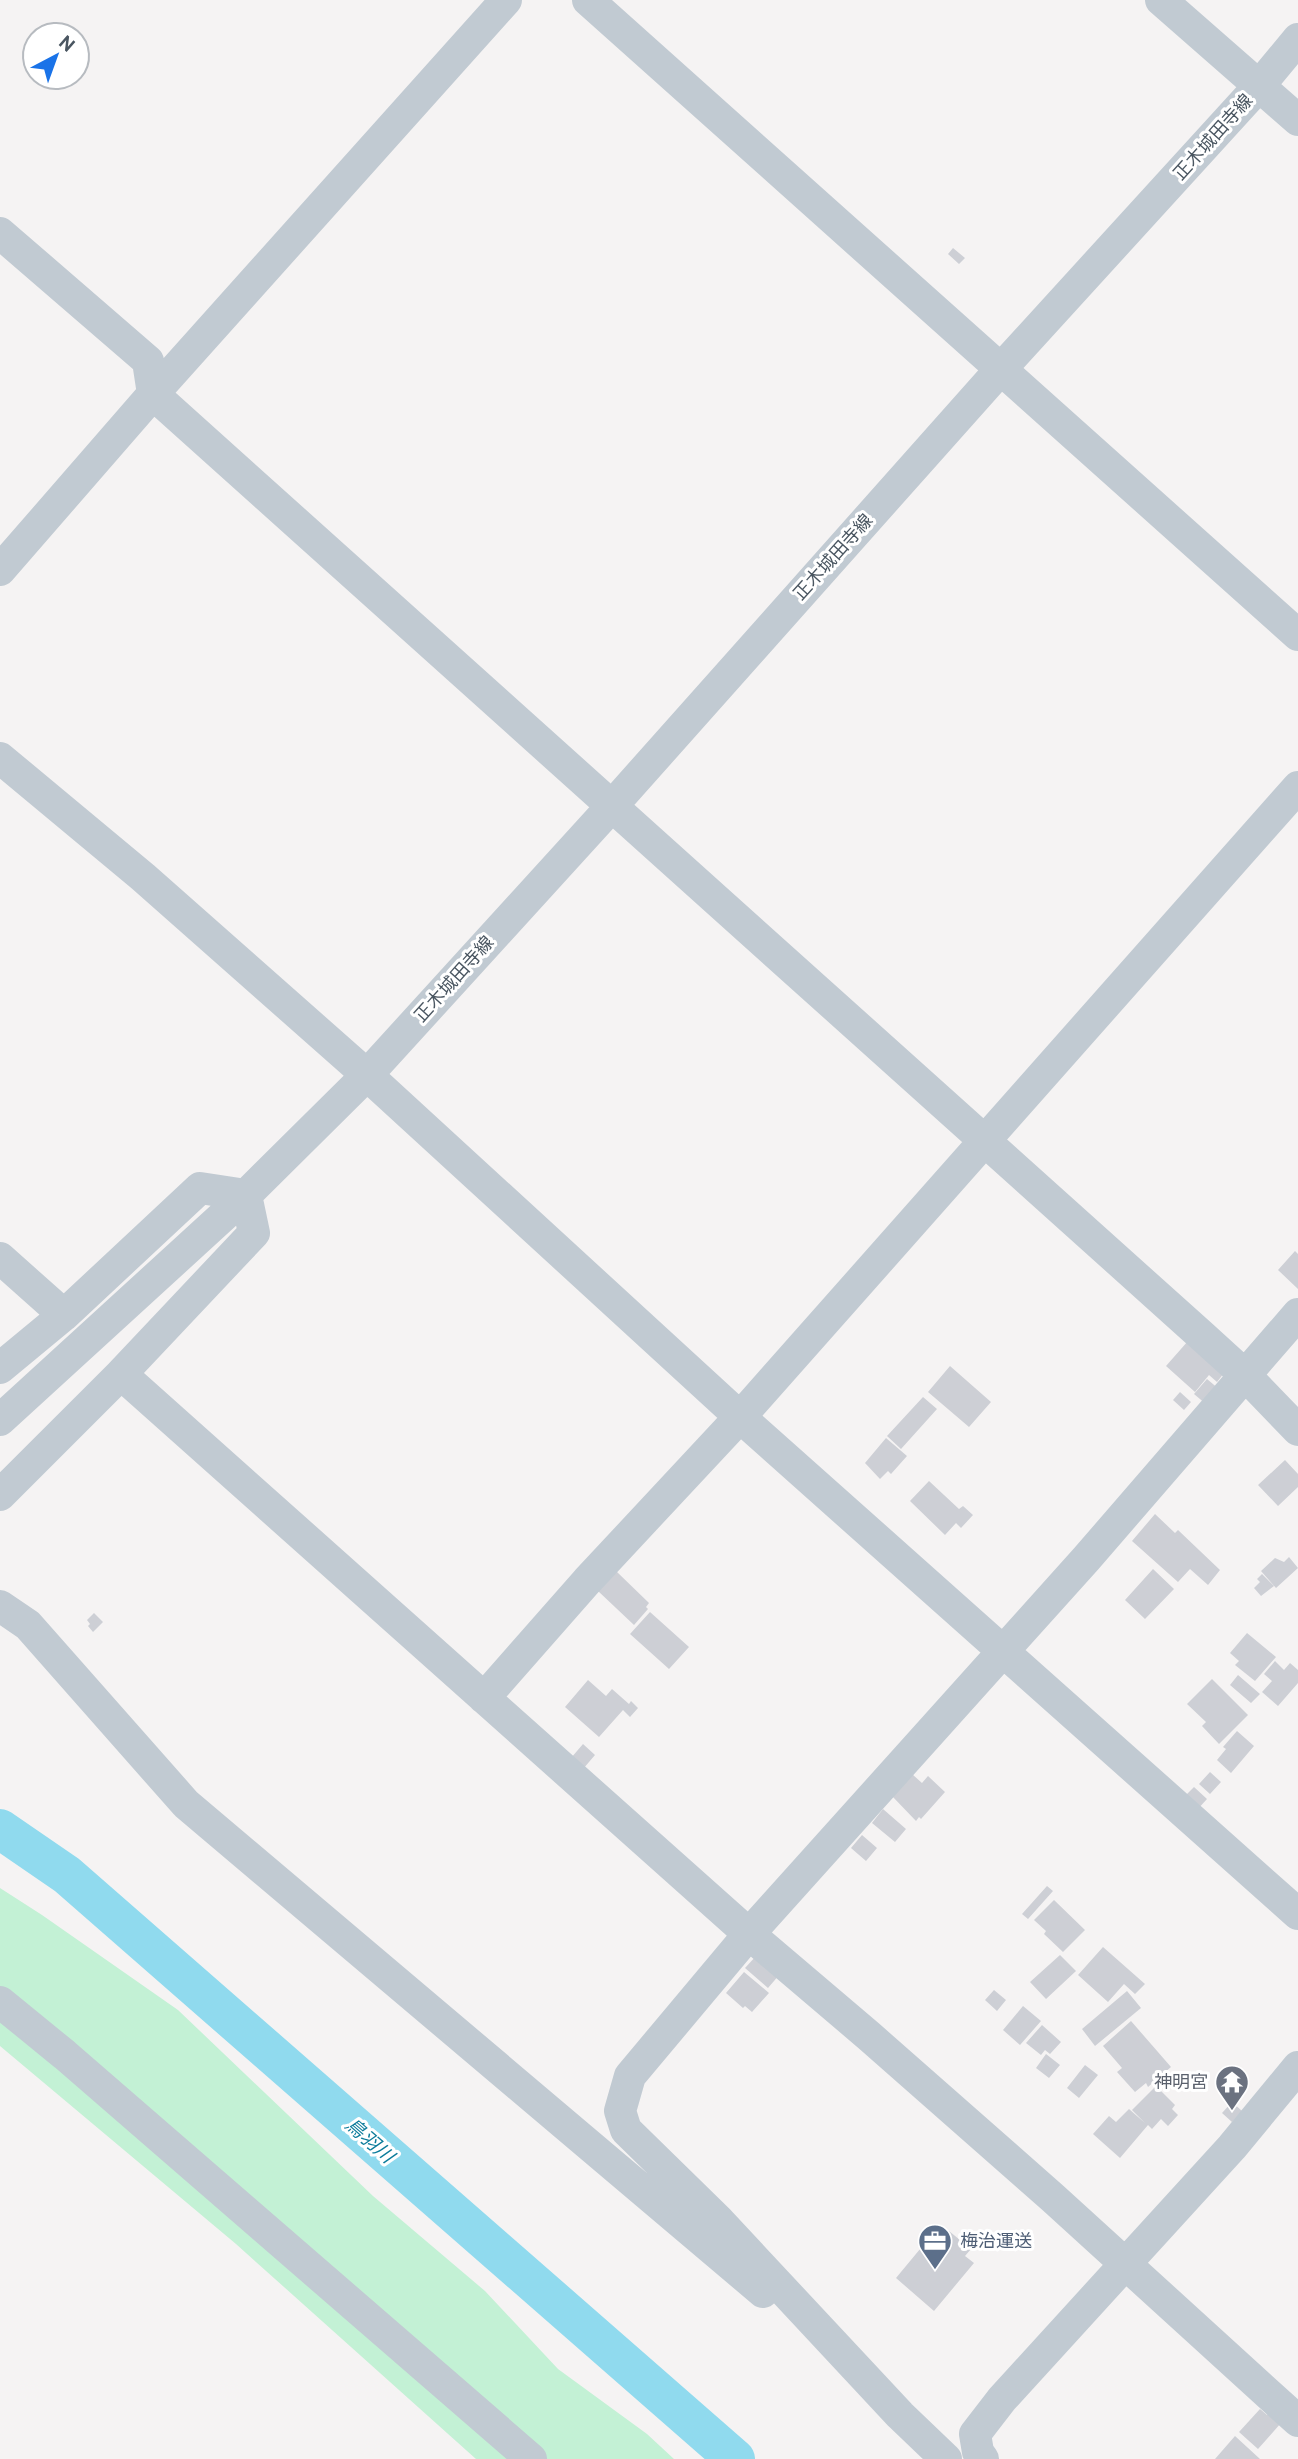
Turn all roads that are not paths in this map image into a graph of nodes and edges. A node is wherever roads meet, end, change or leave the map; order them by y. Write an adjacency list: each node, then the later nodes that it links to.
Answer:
1 (506, 0): 9 (street)
2 (588, 0): 8 (street)
3 (1161, 0): 5 (street)
4 (1298, 39): 5 (street, 正木城田寺線)
5 (1259, 86): 6 (street); 8 (street, 正木城田寺線)
6 (1298, 120)
7 (0, 233): 9 (street)
8 (1000, 370): 11 (street); 14 (street, 正木城田寺線)
9 (153, 394): 10 (street); 14 (street)
10 (0, 570)
11 (1298, 635)
12 (0, 758): 15 (street)
13 (1298, 787): 16 (street)
14 (612, 806): 15 (street, 正木城田寺線); 16 (street)
15 (367, 1075): 17 (street, 正木城田寺線); 24 (street)
16 (985, 1139): 23 (street); 24 (street)
17 (246, 1195): 20 (street); 22 (street); 25 (street, 正木城田寺線)
18 (0, 1258): 20 (street)
19 (1298, 1314): 23 (street)
20 (64, 1315): 21 (street)
21 (0, 1368)
22 (121, 1374): 27 (street); 30 (street)
23 (1245, 1375): 26 (street); 29 (street)
24 (740, 1417): 29 (street); 30 (street)
25 (0, 1420)
26 (1298, 1430)
27 (0, 1495)
28 (0, 1606): 36 (street)
29 (1003, 1652): 31 (street); 32 (street)
30 (484, 1698): 32 (street)
31 (1298, 1914)
32 (749, 1934): 35 (street); 36 (street)
33 (0, 2002): 38 (street)
34 (1298, 2067): 35 (street)
35 (1127, 2264): 37 (street); 40 (street)
36 (873, 2386): 39 (street)
37 (1298, 2421)
38 (531, 2459)
39 (946, 2459)
40 (983, 2459)

